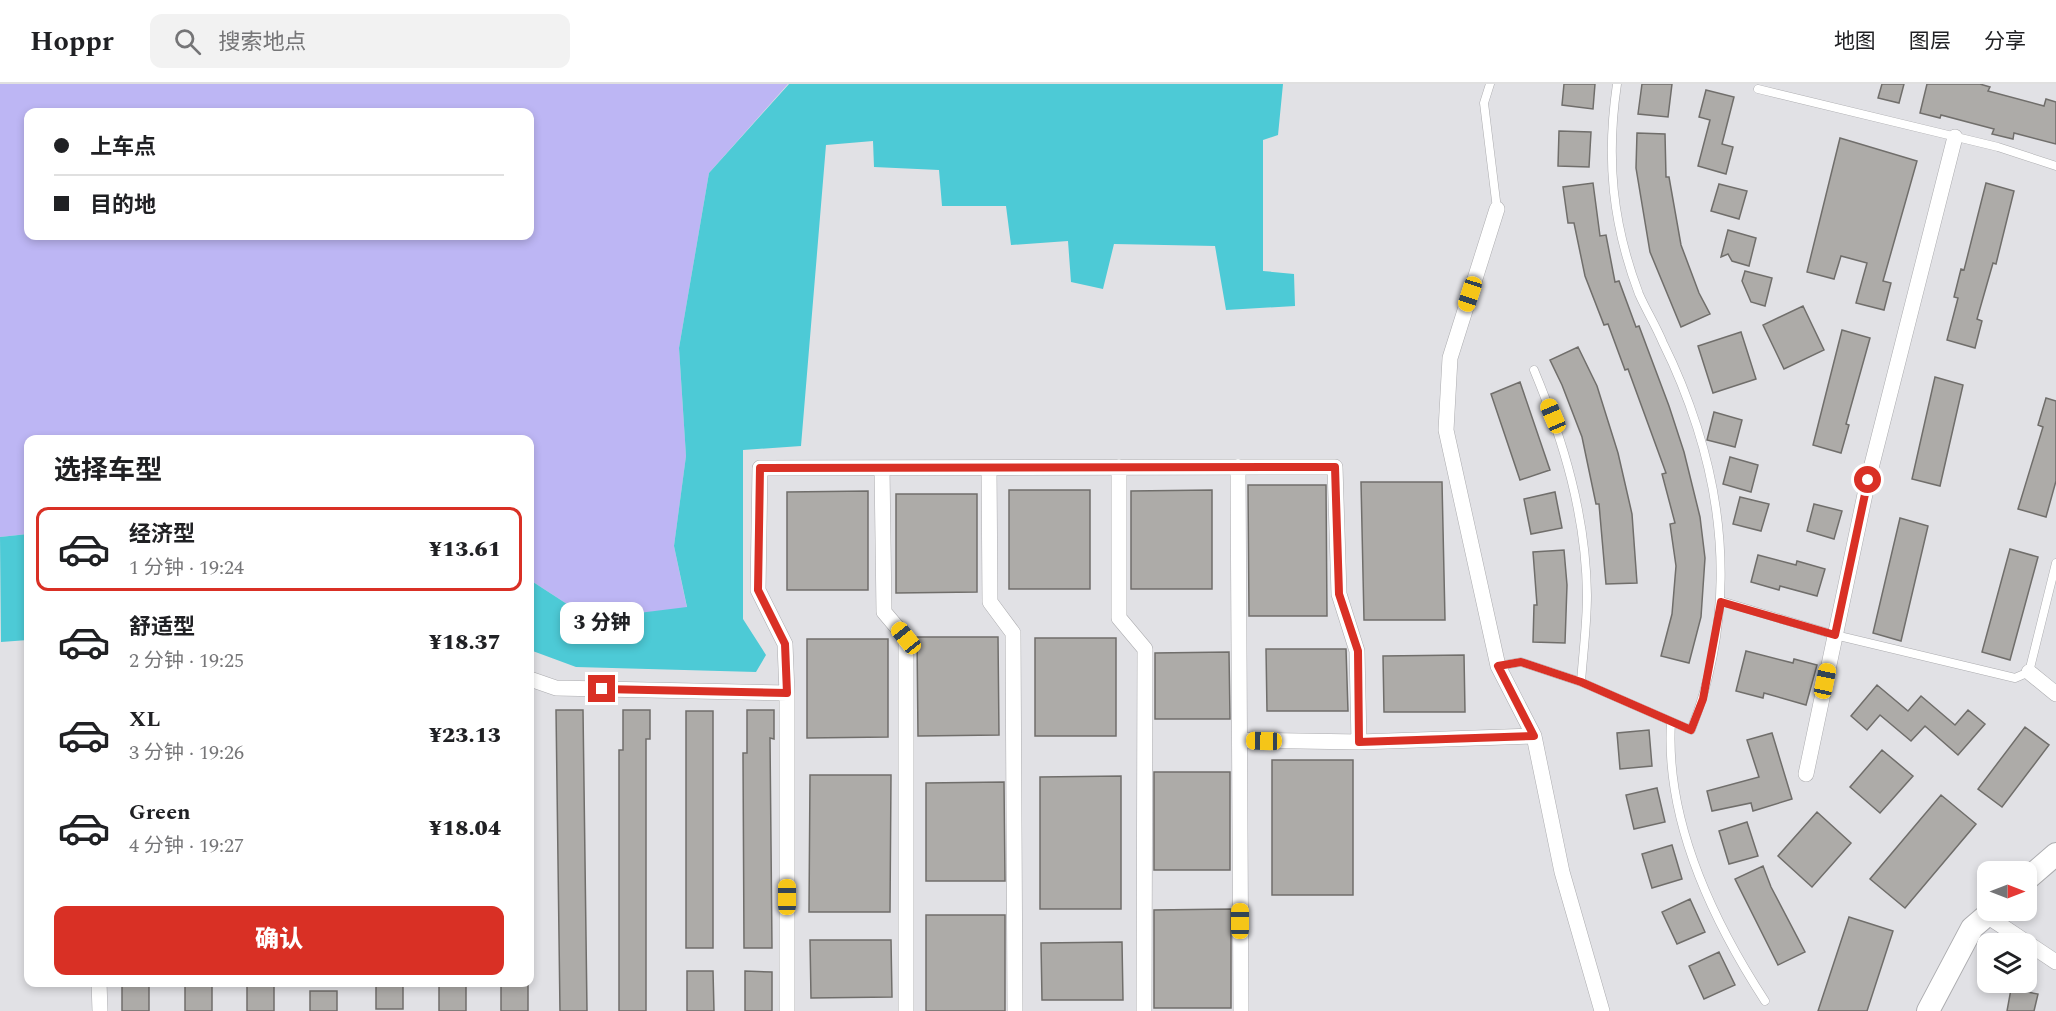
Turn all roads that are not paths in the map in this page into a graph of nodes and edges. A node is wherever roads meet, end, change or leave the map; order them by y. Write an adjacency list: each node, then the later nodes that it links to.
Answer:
1 (1490, 84): 6 (lane)
2 (1617, 84): 13 (lane)
3 (1758, 88): 4 (lane)
4 (1954, 137): 5 (lane); 14 (street)
5 (2056, 166)
6 (1497, 209): 15 (street)
7 (1534, 370): 18 (lane)
8 (1119, 467): 9 (street); 11 (street); 37 (street)
9 (1238, 467): 23 (street); 24 (street)
10 (882, 468): 11 (street); 19 (street); 35 (street)
11 (989, 468): 36 (street)
12 (2056, 563): 16 (lane)
13 (1721, 602): 14 (lane); 21 (lane)
14 (1835, 635): 16 (lane); 25 (street)
15 (1498, 666): 18 (lane); 22 (street)
16 (2029, 672): 20 (street)
17 (534, 680): 19 (street)
18 (1581, 682): 21 (lane)
19 (787, 693): 34 (street)
20 (2056, 694)
21 (1671, 722): 32 (lane)
22 (1534, 736): 24 (street); 39 (street)
23 (1240, 741): 24 (street); 38 (street)
24 (1359, 742)
25 (1806, 774)
26 (2056, 854): 27 (street)
27 (2037, 870)
28 (1980, 921): 40 (street)
29 (2001, 921): 30 (street)
30 (2056, 962)
31 (99, 987): 33 (street)
32 (1766, 1001)
33 (100, 1011)
34 (787, 1011)
35 (906, 1011)
36 (1015, 1011)
37 (1144, 1011)
38 (1241, 1011)
39 (1602, 1011)
40 (1928, 1011)

